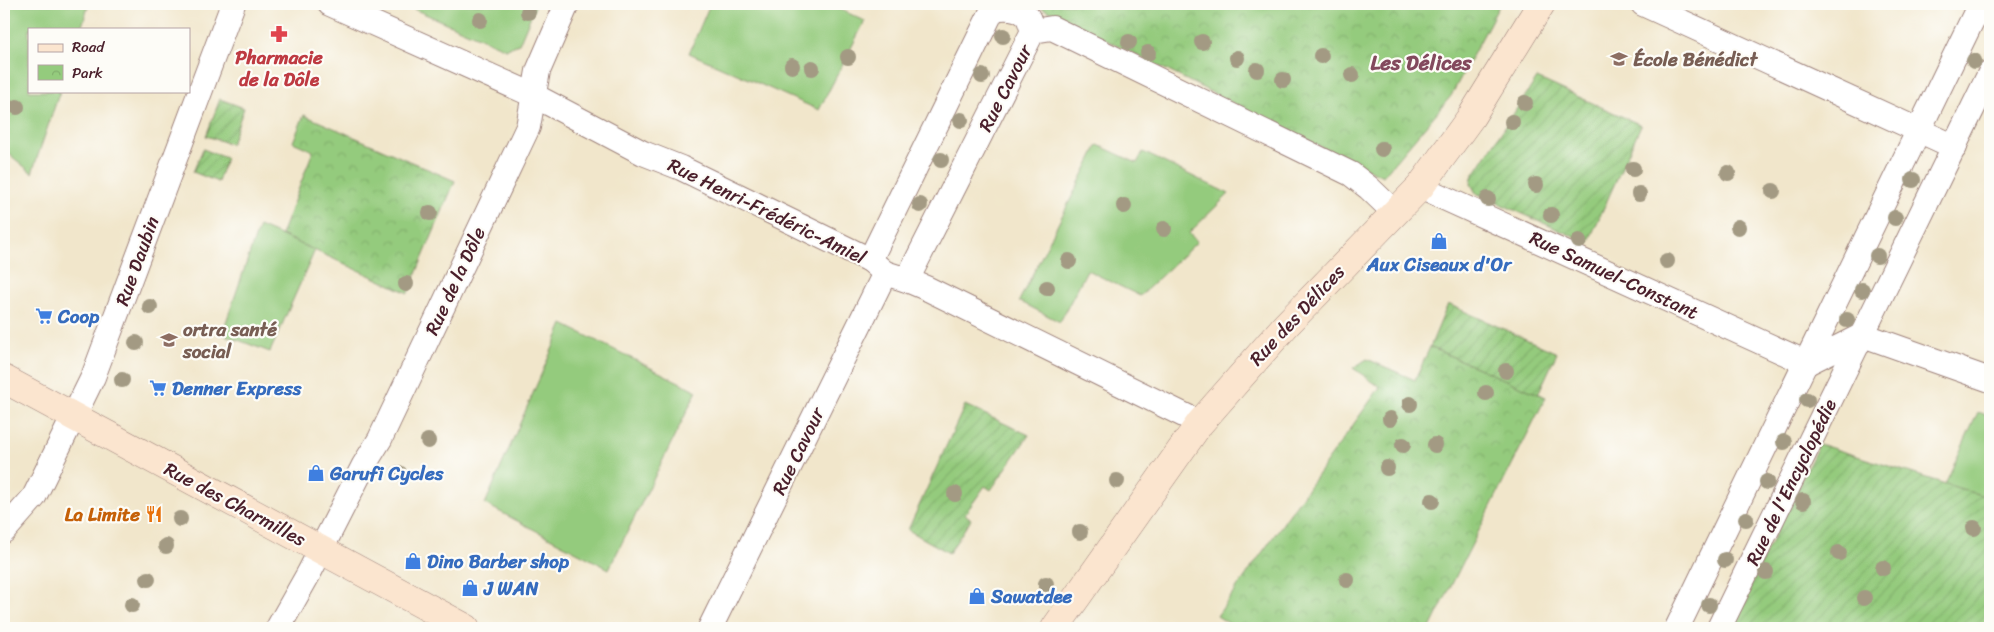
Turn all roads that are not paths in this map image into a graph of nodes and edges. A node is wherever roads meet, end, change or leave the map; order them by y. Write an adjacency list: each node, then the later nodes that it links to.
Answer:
1 (233, 4): 21 (street, Rue Daubin)
2 (330, 4): 10 (street, Rue Henri-Frédéric-Amiel)
3 (568, 4): 10 (street, Rue de la Dôle)
4 (1541, 4): 13 (street, Rue des Délices)
5 (1643, 4): 11 (street)
6 (1980, 4): 11 (street, Rue de l'Encyclopédie)
7 (1004, 7): 8 (street, Rue Cavour); 15 (street, Rue Cavour)
8 (1033, 31): 14 (street); 16 (street, Rue Cavour)
9 (1990, 74): 12 (street, Rue de l'Encyclopédie)
10 (533, 95): 15 (street, Rue Henri-Frédéric-Amiel); 24 (street, Rue de la Dôle)
11 (1920, 130): 12 (street); 18 (street, Rue de l'Encyclopédie)
12 (1955, 147): 17 (street, Rue de l'Encyclopédie)
13 (1420, 187): 14 (street, Rue des Délices); 18 (street, Rue Samuel-Constant)
14 (1395, 214): 22 (street, Rue des Délices)
15 (877, 266): 16 (street, Rue Henri-Frédéric-Amiel); 27 (street, Rue Cavour)
16 (907, 280): 22 (street, Rue Henri-Frédéric-Amiel)
17 (1863, 335): 18 (street); 20 (street); 30 (street, Rue de l'Encyclopédie)
18 (1807, 363): 29 (street, Rue de l'Encyclopédie)
19 (4, 379): 21 (street, Rue des Charmilles)
20 (1990, 380)
21 (74, 418): 23 (street, Rue Daubin); 24 (street, Rue des Charmilles)
22 (1200, 423): 28 (street, Rue des Délices)
23 (4, 531)
24 (321, 550): 25 (street, Rue de la Dôle); 26 (street, Rue des Charmilles)
25 (278, 628)
26 (466, 628)
27 (710, 628)
28 (1055, 628)
29 (1677, 628)
30 (1719, 628)

